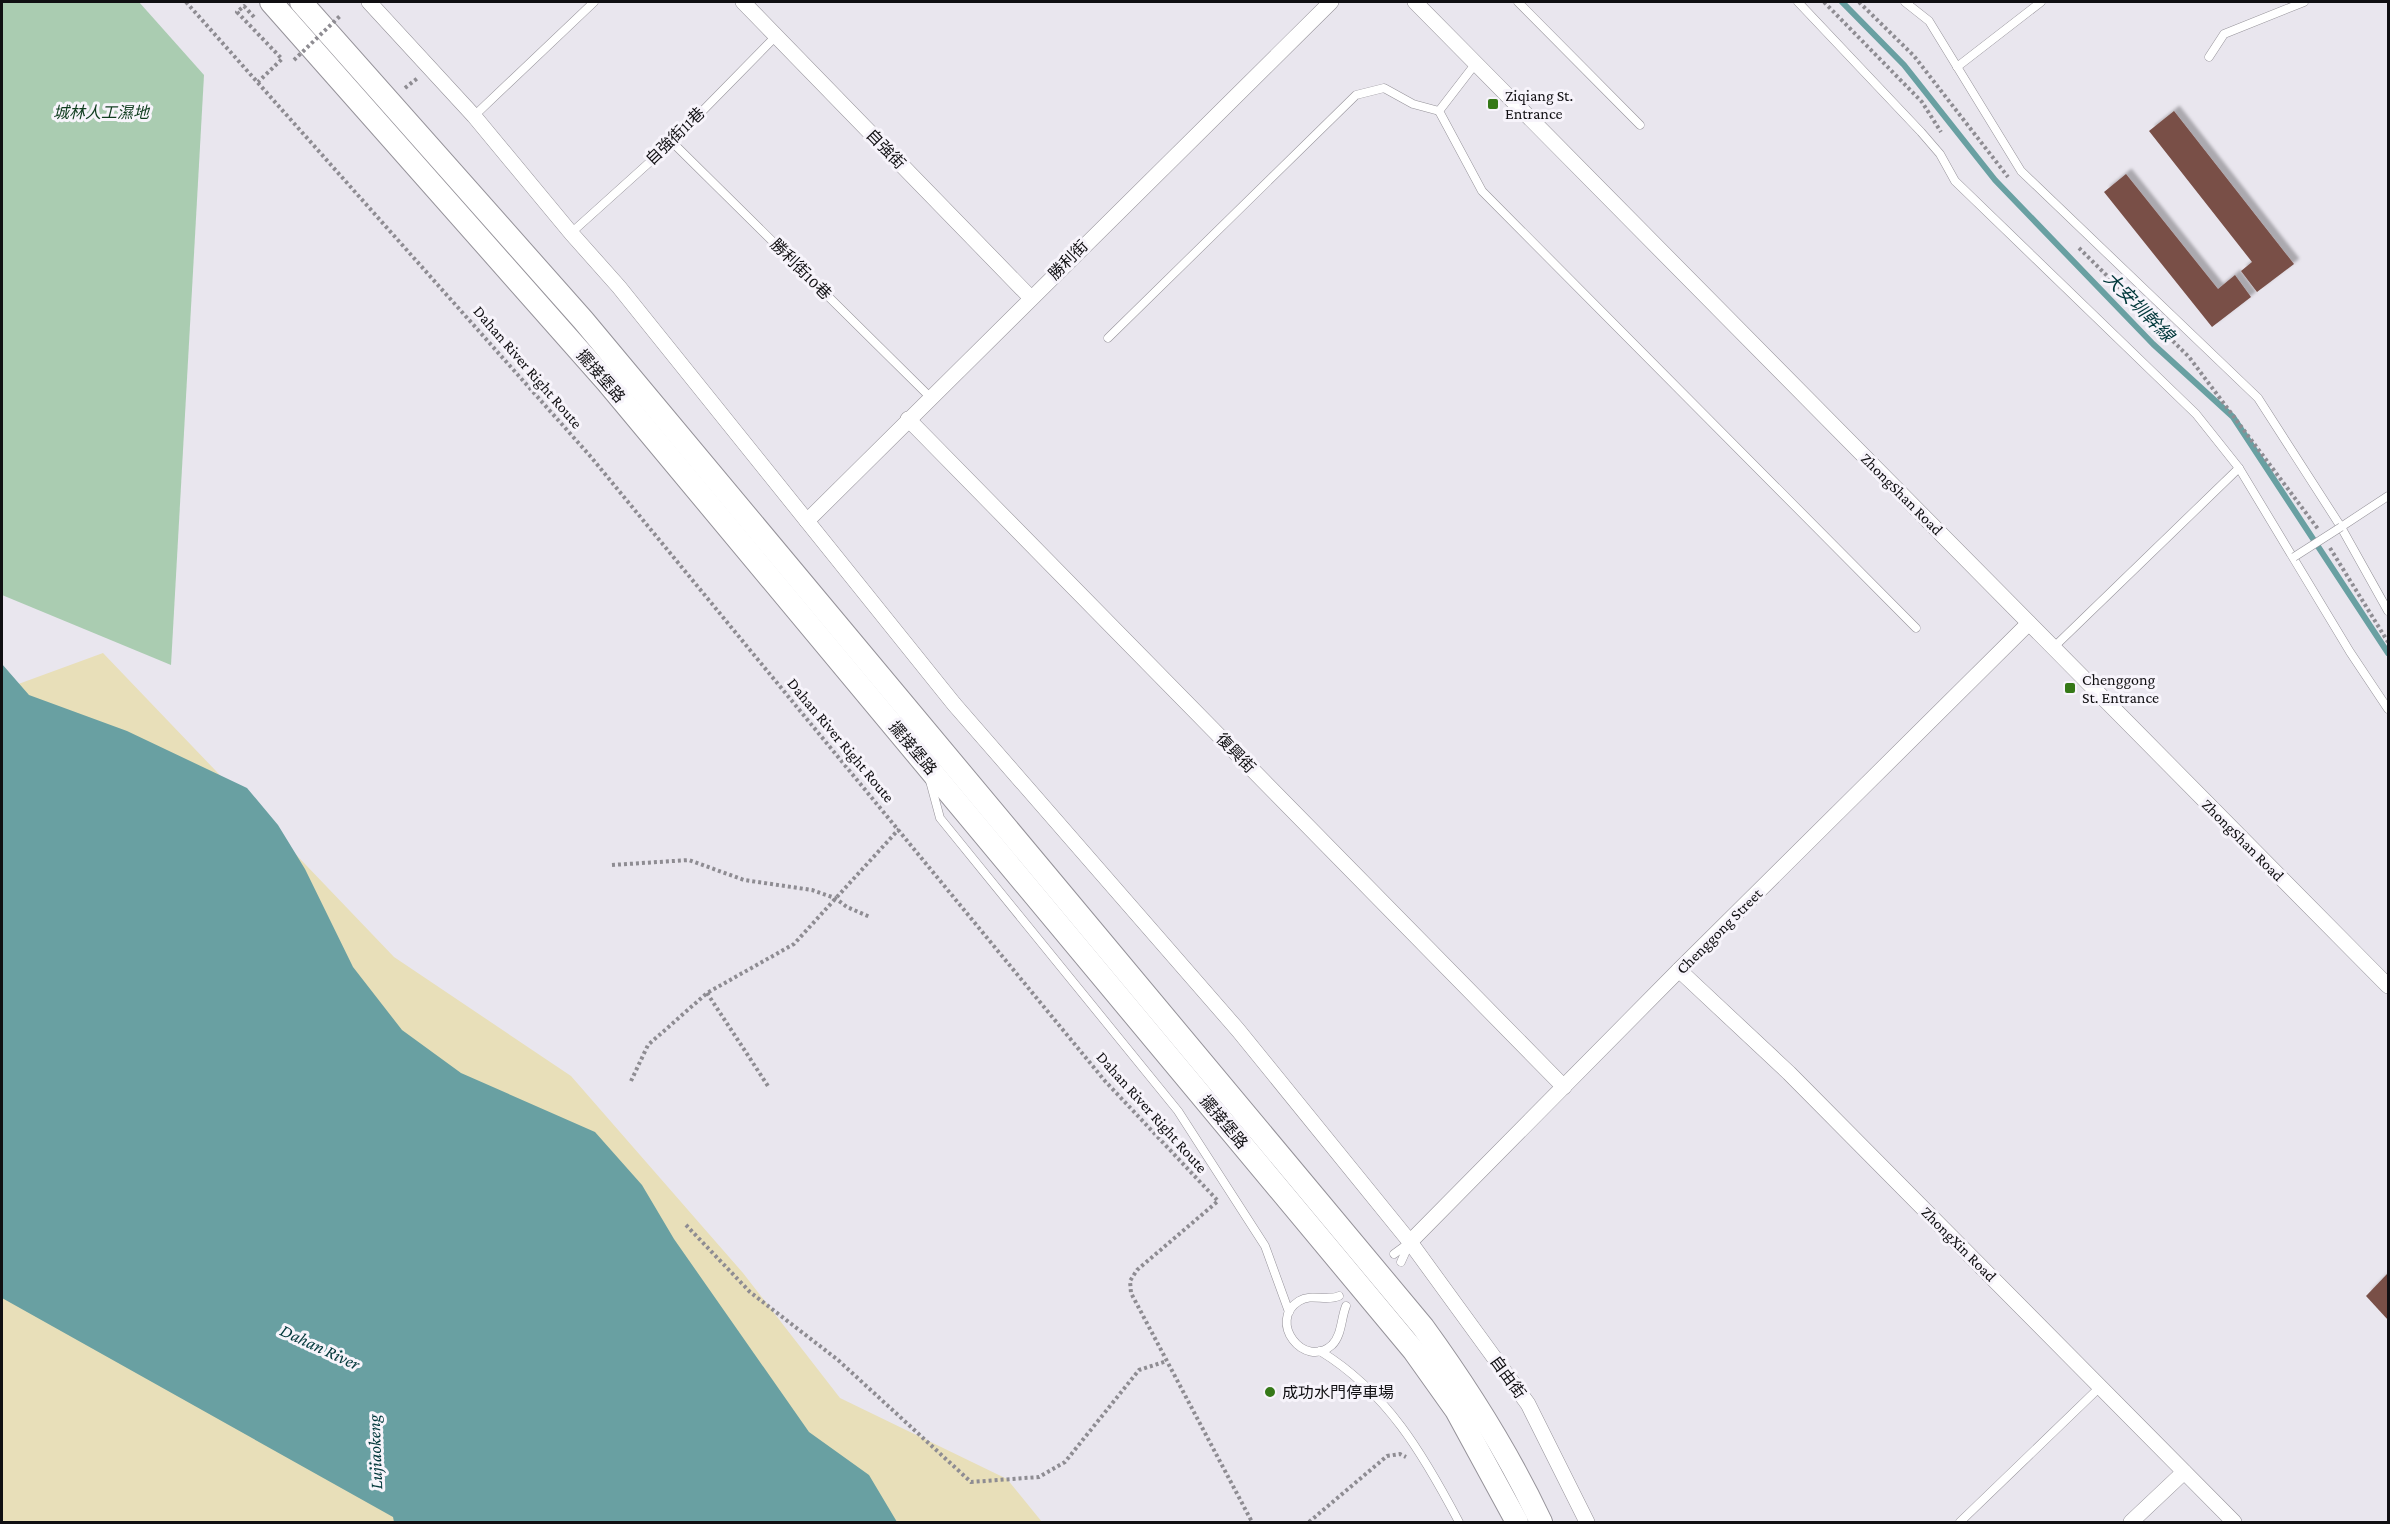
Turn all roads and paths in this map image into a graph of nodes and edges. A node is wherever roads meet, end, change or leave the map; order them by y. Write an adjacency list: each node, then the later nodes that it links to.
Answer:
1 (186, 2): 22 (path, Dahan River Right Route)
2 (271, 2): 47 (street, 擺接堡路)
3 (301, 2): 74 (street, 擺接堡路)
4 (594, 2): 24 (lane)
5 (743, 2): 17 (street, 自強街)
6 (1331, 2): 30 (street, 勝利街)
7 (1416, 2): 20 (street, ZhongShan Road)
8 (1518, 2): 25 (lane)
9 (1798, 2): 34 (lane)
10 (1859, 2): 27 (path)
11 (1905, 2): 21 (lane)
12 (2041, 2): 21 (lane)
13 (2304, 2): 18 (lane)
14 (372, 3): 24 (street, 自由街)
15 (254, 16): 22 (path)
16 (340, 16): 19 (path, bridge)
17 (776, 36): 26 (lane, 自強街11巷); 30 (street, 自強街)
18 (2210, 57)
19 (294, 60)
20 (1476, 63): 23 (lane); 42 (street, ZhongShan Road)
21 (1957, 67): 37 (lane)
22 (258, 82): 48 (path, Dahan River Right Route)
23 (1439, 111): 31 (lane); 43 (lane)
24 (474, 116): 28 (street, 自由街)
25 (1640, 125)
26 (672, 142): 28 (lane, 自強街11巷); 32 (lane, 勝利街10巷)
27 (2014, 183)
28 (571, 233): 36 (street, 自由街)
29 (2072, 241): 38 (path)
30 (1030, 297): 32 (street, 勝利街)
31 (1108, 338)
32 (930, 397): 33 (street, 勝利街)
33 (908, 419): 36 (street, 勝利街); 57 (street, 復興街)
34 (2240, 468): 40 (lane); 45 (lane)
35 (2388, 496): 37 (lane)
36 (807, 520): 59 (street, 自由街)
37 (2341, 527): 40 (lane, bridge); 41 (lane)
38 (2324, 537)
39 (2330, 547): 44 (path)
40 (2294, 556): 46 (lane)
41 (2388, 611)
42 (2029, 623): 45 (street, ZhongShan Road); 52 (street, Chenggong Street)
43 (1916, 628)
44 (2388, 642)
45 (2053, 648): 53 (street, ZhongShan Road)
46 (2388, 709)
47 (925, 763): 64 (lane); 73 (street, 擺接堡路)
48 (899, 829): 50 (path); 66 (path, Dahan River Right Route)
49 (612, 865): 50 (path)
50 (835, 898): 51 (path); 54 (path)
51 (870, 917)
52 (1679, 970): 57 (street, Chenggong Street); 67 (street, ZhongXin Road)
53 (2388, 986)
54 (707, 993): 55 (path); 56 (path)
55 (630, 1081)
56 (768, 1086)
57 (1564, 1087): 59 (street, Chenggong Street)
58 (686, 1226): 66 (path)
59 (1410, 1242): 60 (lane, Chenggong Street); 61 (lane, Chenggong Street); 75 (street, 自由街)
60 (1394, 1254)
61 (1401, 1262)
62 (1339, 1296): 64 (lane)
63 (1346, 1306): 65 (lane)
64 (1289, 1312): 65 (lane)
65 (1320, 1351): 72 (lane)
66 (1167, 1361): 70 (path, Dahan River Right Route)
67 (2100, 1387): 69 (street, ZhongXin Road); 76 (lane)
68 (1412, 1460): 71 (path)
69 (2184, 1472): 77 (street); 78 (street, ZhongXin Road)
70 (1252, 1522)
71 (1309, 1522)
72 (1459, 1522)
73 (1517, 1522)
74 (1541, 1522)
75 (1587, 1522)
76 (1960, 1522)
77 (2131, 1522)
78 (2234, 1522)

